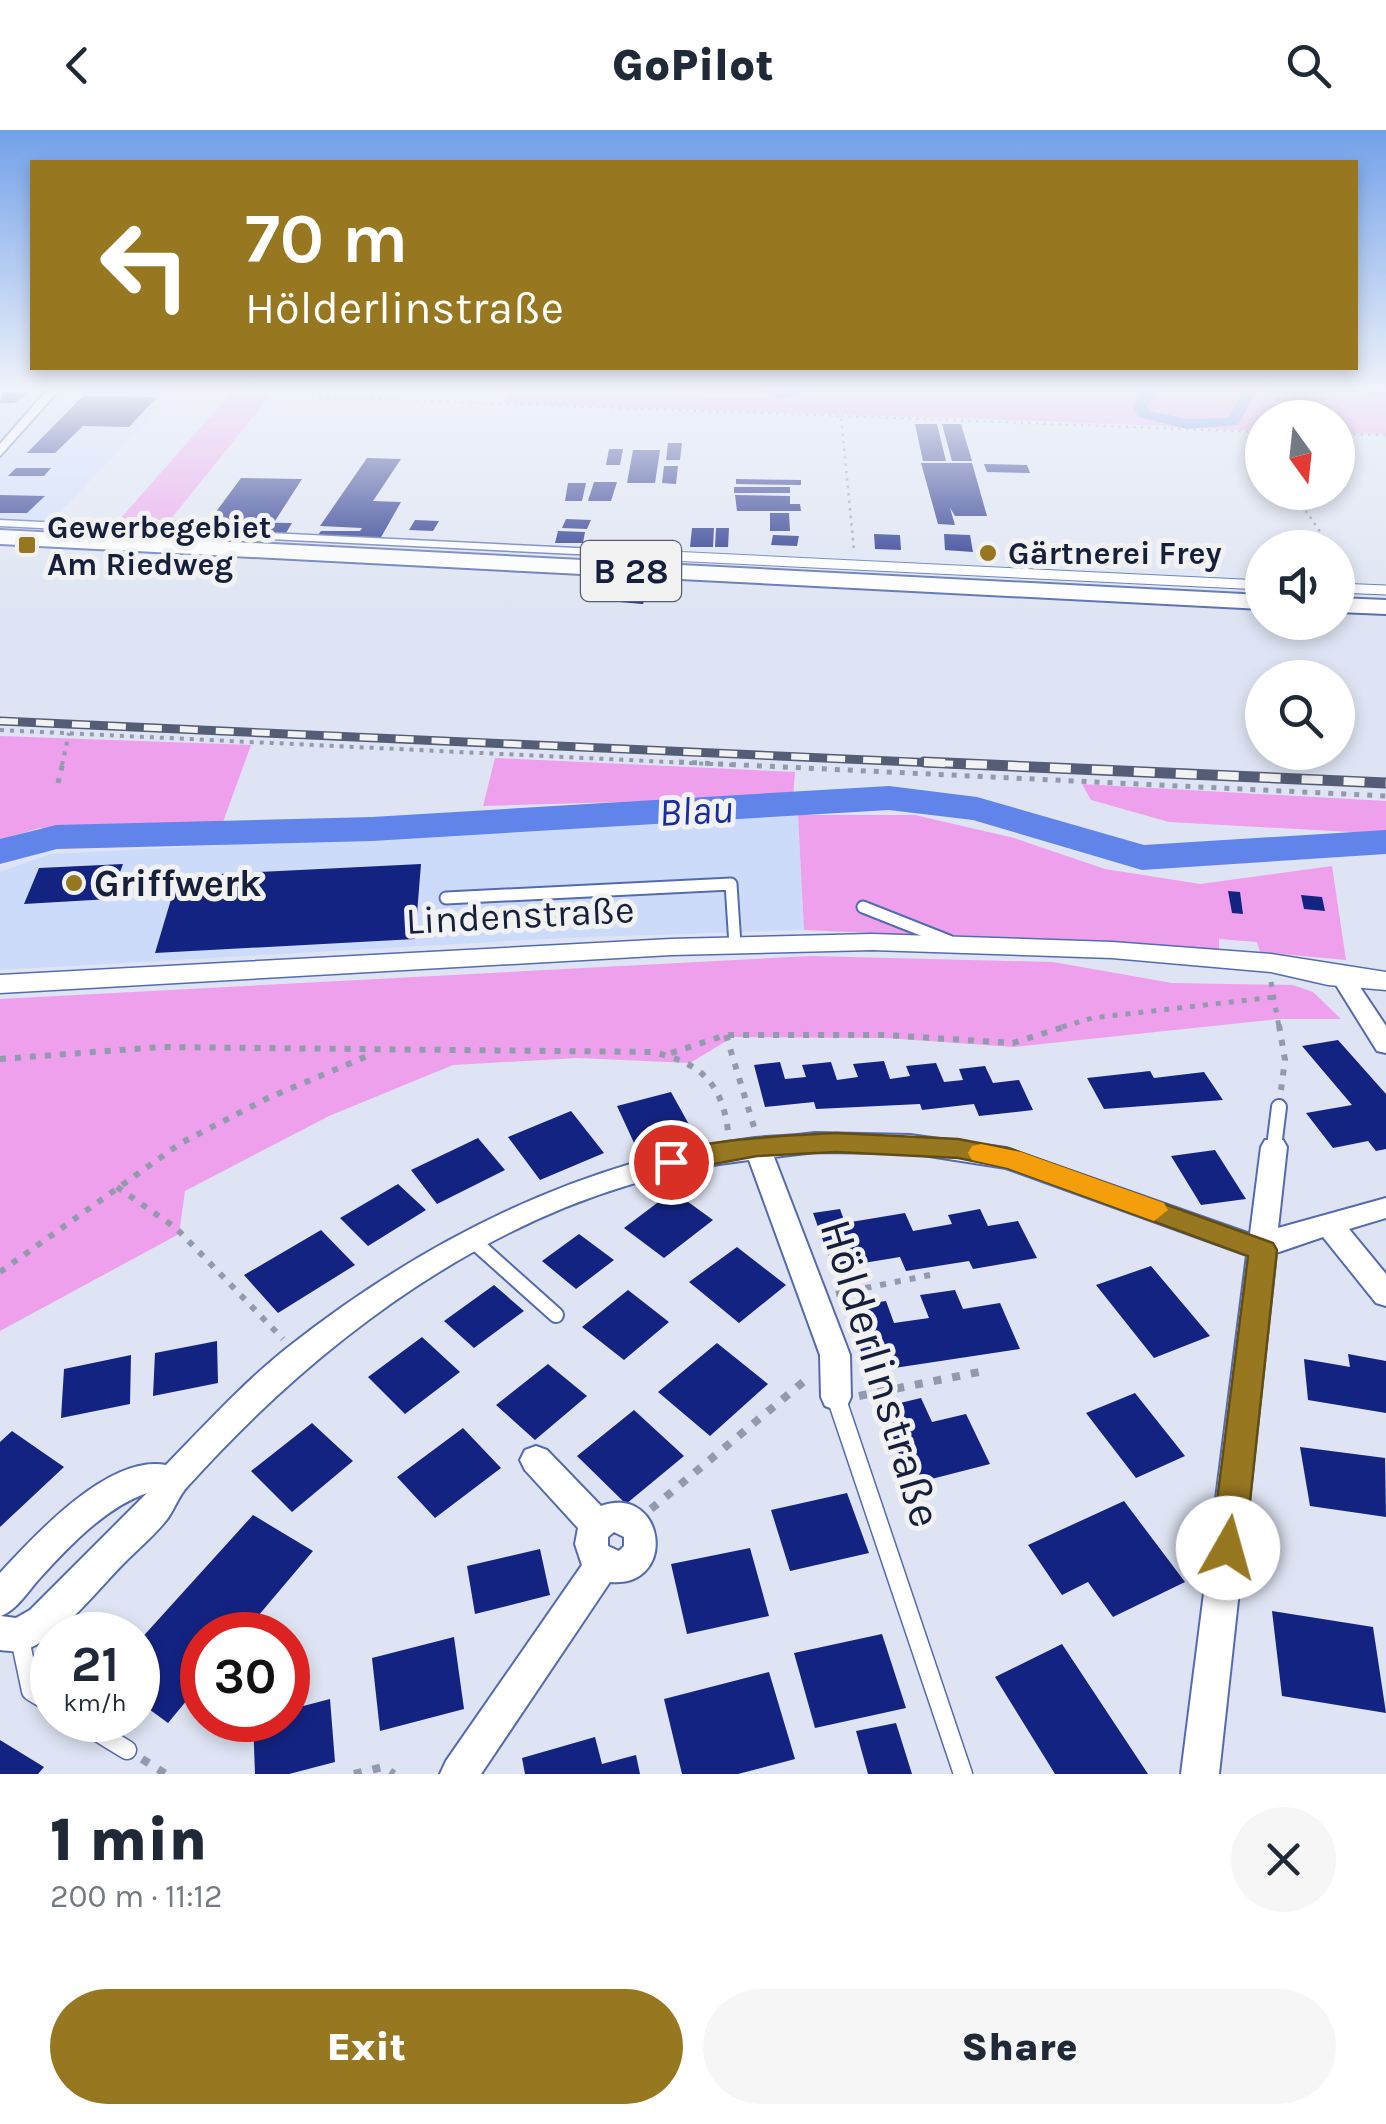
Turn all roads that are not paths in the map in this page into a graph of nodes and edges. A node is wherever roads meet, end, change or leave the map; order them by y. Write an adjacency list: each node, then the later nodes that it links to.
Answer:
1 (0, 524): 3 (lane)
2 (0, 538): 6 (main road, B 28)
3 (1245, 584)
4 (1355, 589): 5 (lane)
5 (1386, 590)
6 (1245, 601)
7 (1355, 606): 8 (main road)
8 (1386, 607)
9 (446, 898): 12 (lane)
10 (863, 907): 11 (lane)
11 (958, 944): 12 (street, Lindenstraße); 13 (street, Lindenstraße)
12 (735, 945): 15 (street, Lindenstraße)
13 (1342, 976): 14 (street, Lindenstraße); 16 (street)
14 (1386, 981)
15 (0, 984)
16 (1386, 1045)
17 (1278, 1107): 19 (lane)
18 (746, 1139): 22 (street); 23 (street); 26 (street, Hölderlinstraße)
19 (1274, 1147): 23 (street)
20 (1386, 1208): 21 (street)
21 (1328, 1223): 23 (street); 24 (street)
22 (471, 1239): 25 (lane); 28 (street)
23 (1263, 1247): 38 (street)
24 (1386, 1294)
25 (556, 1314)
26 (836, 1399): 37 (lane, Hölderlinstraße)
27 (536, 1460): 29 (street)
28 (172, 1480): 31 (street); 32 (street)
29 (598, 1526): 30 (street); 30 (street)
30 (602, 1563): 36 (street)
31 (0, 1600)
32 (10, 1634): 33 (lane)
33 (30, 1688)
34 (114, 1742): 35 (lane)
35 (127, 1750)
36 (459, 1774)
37 (964, 1774)
38 (1200, 1774)

